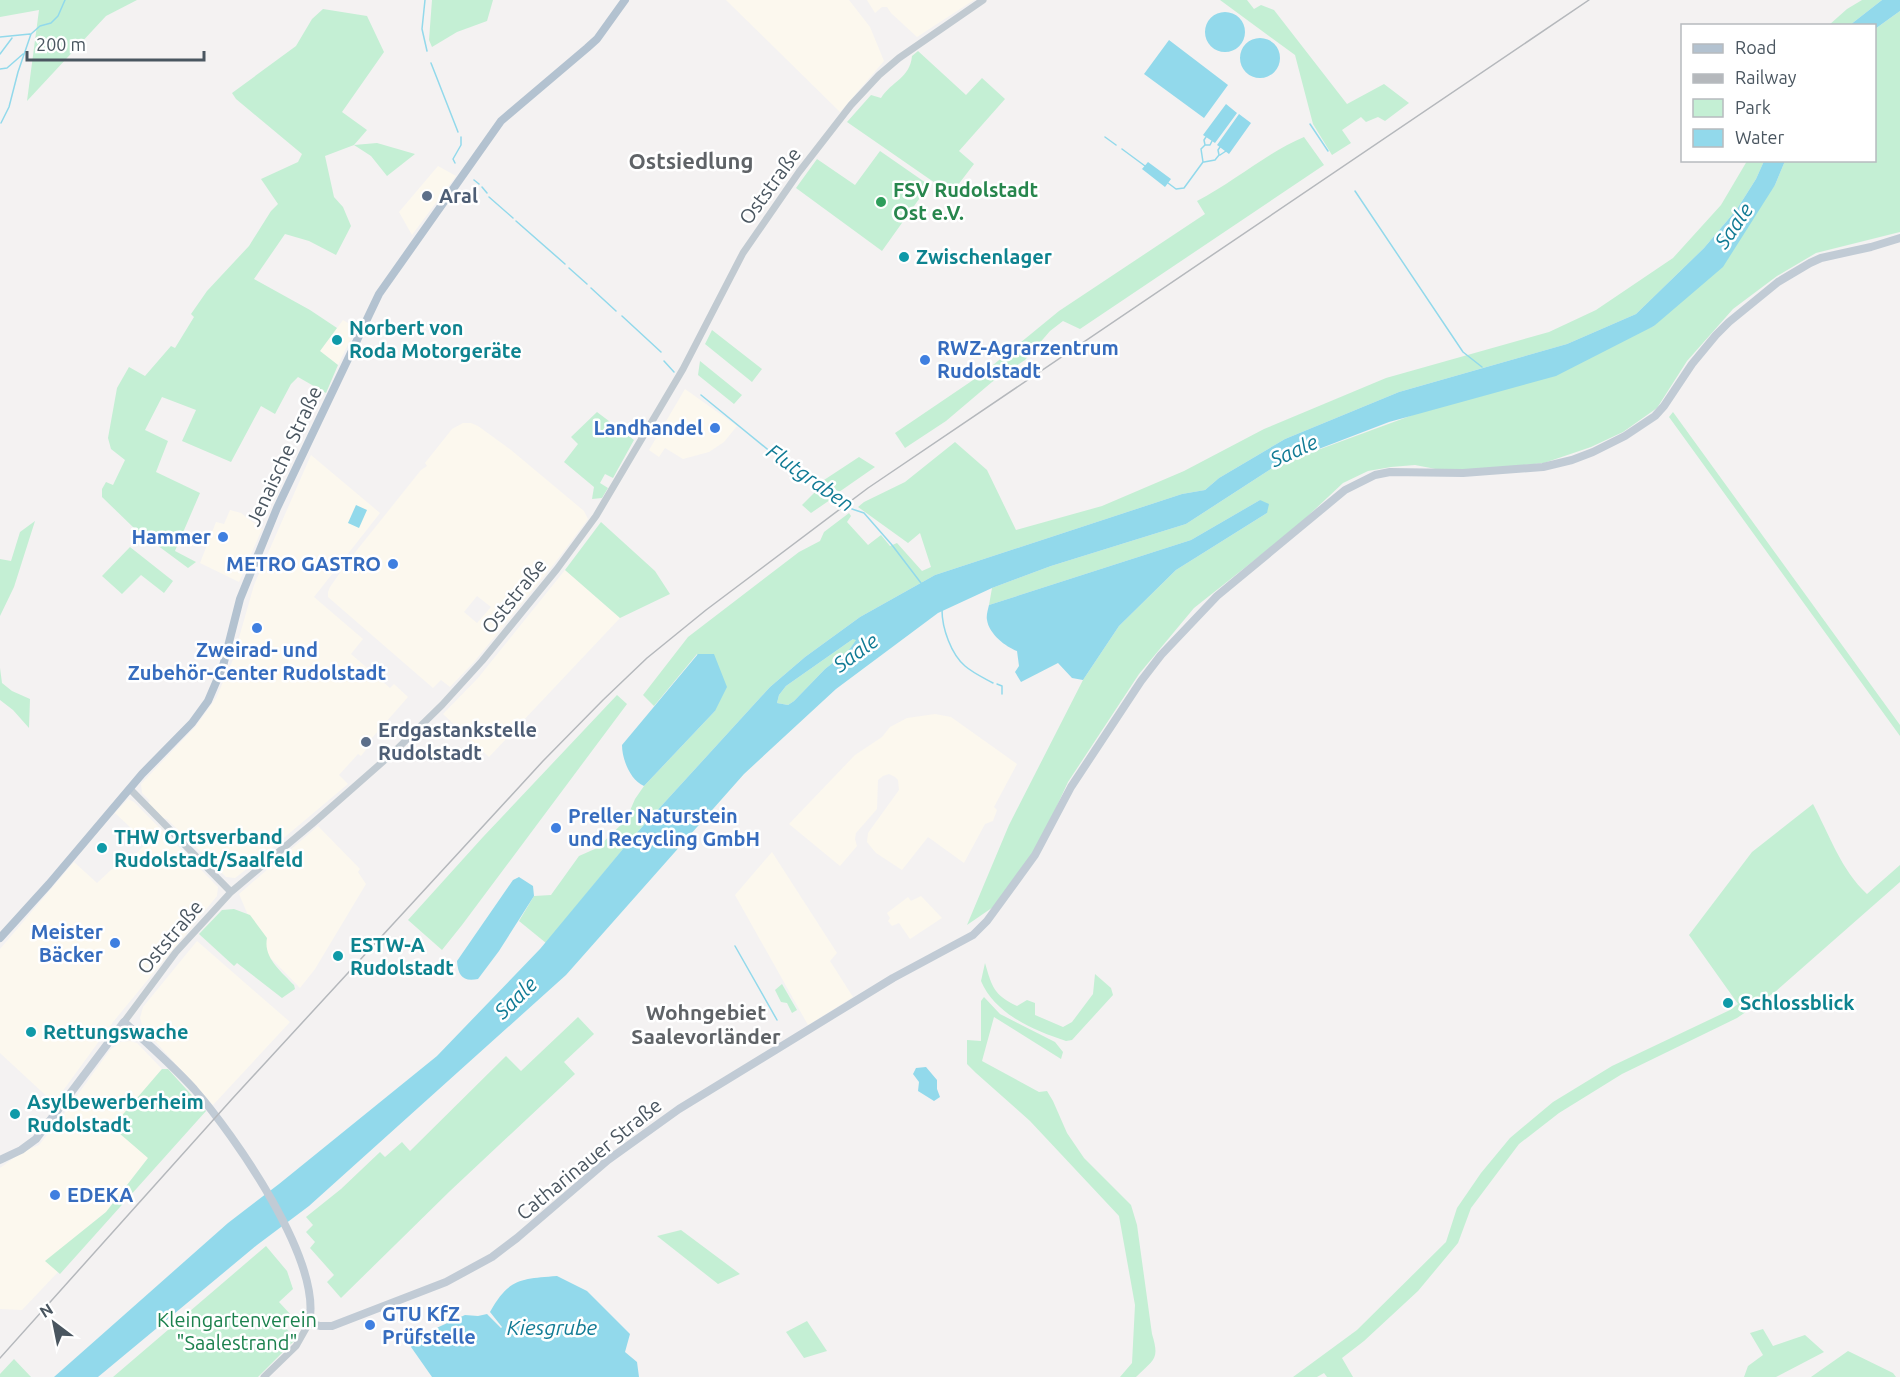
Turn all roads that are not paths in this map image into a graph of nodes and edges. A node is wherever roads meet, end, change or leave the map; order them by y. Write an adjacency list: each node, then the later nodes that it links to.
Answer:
1 (625, 0): 4 (main road, Jenaische Straße)
2 (983, 0): 5 (street, Oststraße)
3 (1900, 238): 9 (main road, Catharinauer Straße)
4 (130, 789): 5 (street); 6 (main road, Jenaische Straße)
5 (231, 892): 7 (street, Oststraße)
6 (0, 939)
7 (124, 1023): 8 (main road, Oststraße); 9 (main road)
8 (0, 1160)
9 (309, 1323): 10 (street)
10 (264, 1377)

